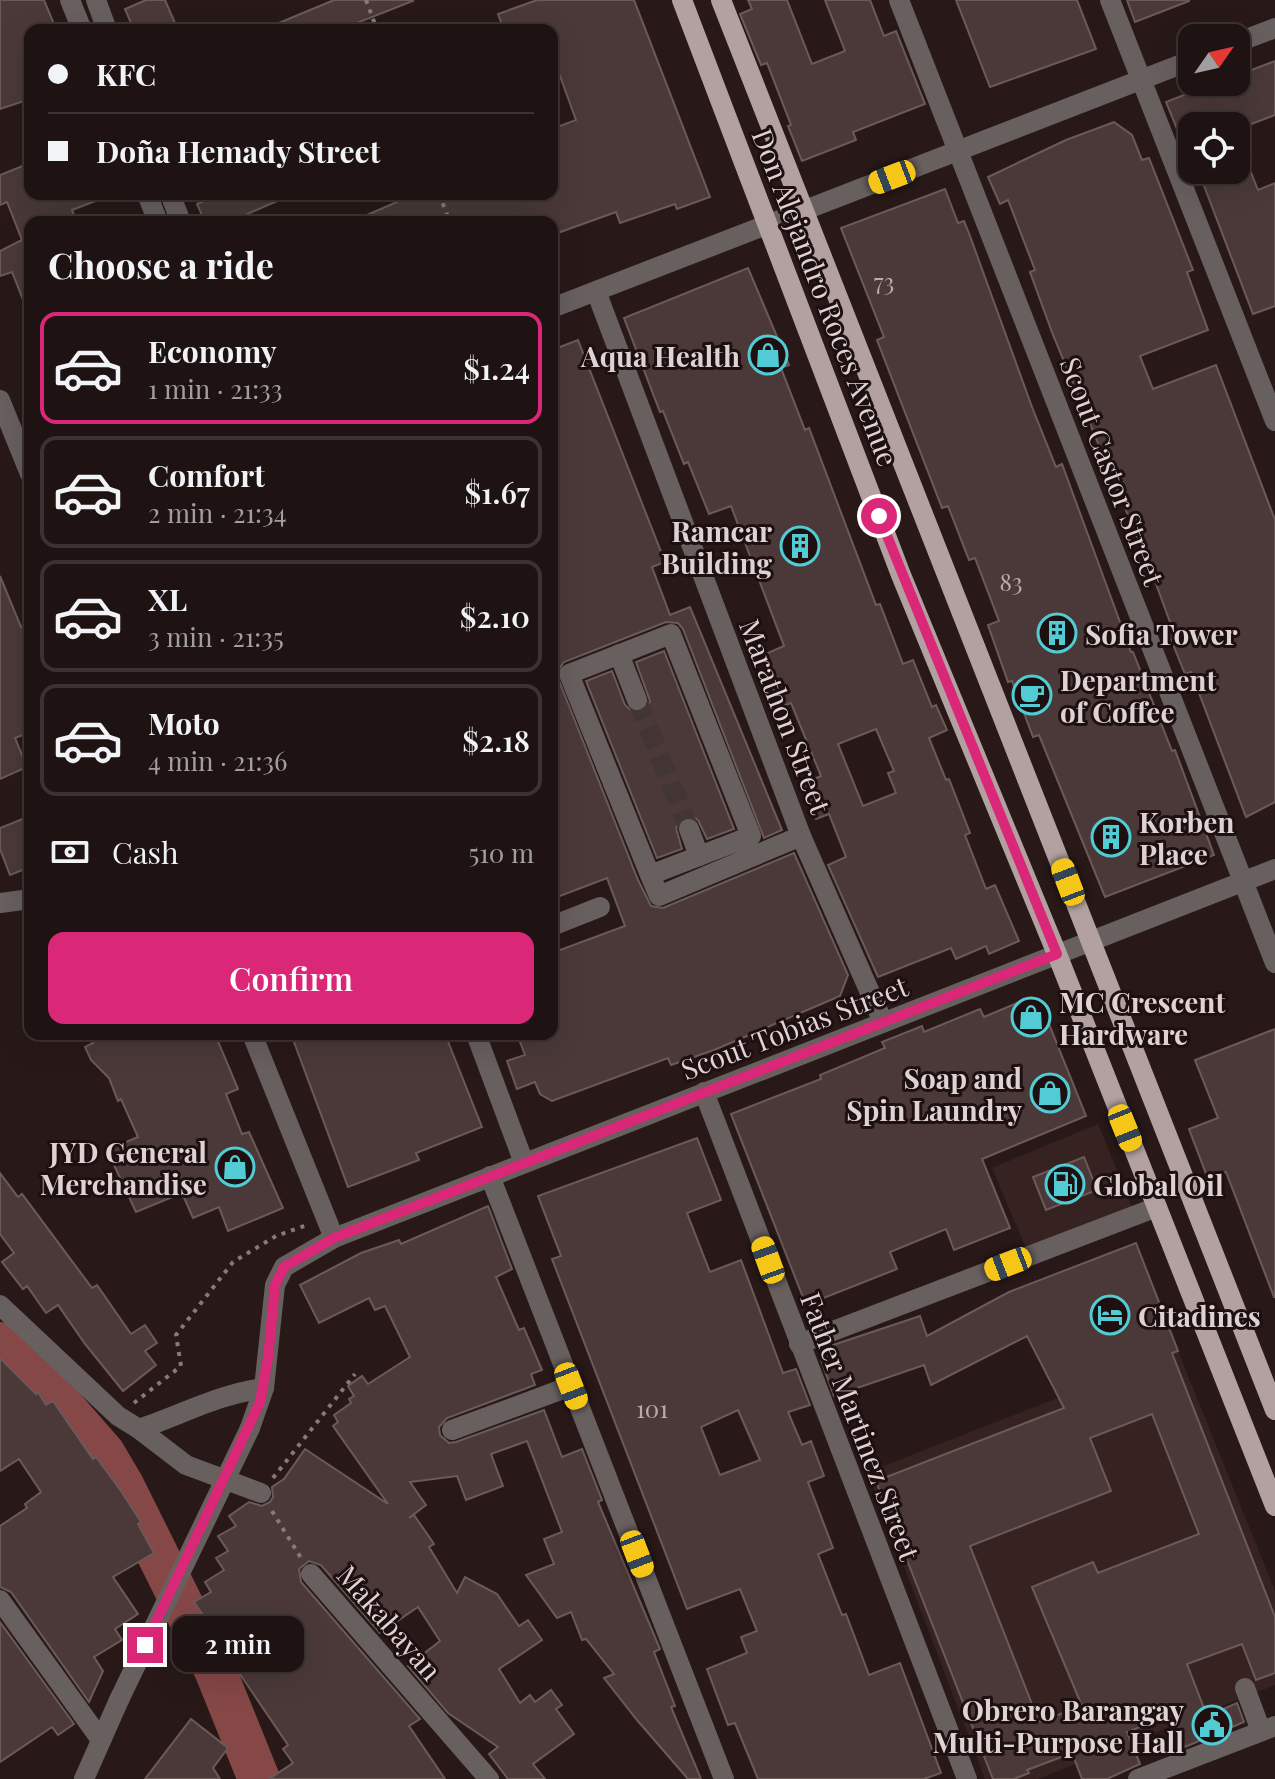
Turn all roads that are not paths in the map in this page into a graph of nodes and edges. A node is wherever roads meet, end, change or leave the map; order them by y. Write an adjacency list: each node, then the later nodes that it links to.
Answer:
1 (70, 0): 7 (street)
2 (96, 0): 8 (street)
3 (682, 0): 15 (main road, Don Alejandro Roces Avenue)
4 (721, 0): 14 (main road, Don Alejandro Roces Avenue)
5 (899, 0): 13 (street, Scout Castor Street)
6 (1110, 0): 12 (street)
7 (80, 24)
8 (105, 24)
9 (1275, 28): 10 (street)
10 (1250, 38)
11 (1178, 65): 12 (street)
12 (1141, 80): 13 (street); 19 (street)
13 (958, 151): 14 (street); 28 (street, Scout Castor Street)
14 (804, 211): 15 (street); 33 (main road, Don Alejandro Roces Avenue)
15 (769, 225): 16 (street); 34 (main road, Don Alejandro Roces Avenue)
16 (596, 291): 17 (street); 24 (street, Marathon Street)
17 (558, 306)
18 (0, 400): 20 (street)
19 (1275, 421)
20 (24, 459)
21 (619, 654): 22 (street); 25 (street); 27 (street)
22 (637, 700)
23 (689, 829): 25 (street)
24 (801, 836): 27 (street); 36 (street, Marathon Street)
25 (699, 856): 27 (street)
26 (1275, 869): 28 (street, Scout Tobias Street)
27 (650, 875)
28 (1243, 881): 33 (street, Scout Tobias Street); 35 (street, Scout Castor Street)
29 (24, 900): 30 (street)
30 (0, 902)
31 (600, 907): 32 (street)
32 (558, 924)
33 (1091, 941): 34 (street, Scout Tobias Street); 48 (main road, Don Alejandro Roces Avenue)
34 (1057, 954): 36 (street, Scout Tobias Street); 42 (main road, Don Alejandro Roces Avenue)
35 (1275, 963)
36 (883, 1022): 39 (street, Scout Tobias Street)
37 (254, 1040): 43 (street)
38 (478, 1040): 40 (street)
39 (704, 1092): 40 (street, Scout Tobias Street); 45 (street, Father Martinez Street)
40 (524, 1163): 41 (street, Scout Tobias Street)
41 (490, 1176): 43 (street, Scout Tobias Street); 46 (street)
42 (1157, 1207): 45 (street); 52 (main road, Don Alejandro Roces Avenue)
43 (334, 1238): 47 (street, Scout Tobias Street)
44 (0, 1305): 49 (street)
45 (799, 1344): 62 (street, Father Martinez Street)
46 (571, 1386): 50 (street); 61 (street)
47 (264, 1388): 49 (street); 57 (street, Scout Tobias Street, bridge)
48 (1275, 1410)
49 (139, 1429): 51 (street)
50 (452, 1430)
51 (261, 1493)
52 (1275, 1506)
53 (311, 1574): 59 (street, Makabayan)
54 (0, 1600): 57 (street)
55 (1245, 1688): 56 (street)
56 (1268, 1729): 58 (street)
57 (101, 1740): 60 (street, Scout Tobias Street)
58 (1165, 1774): 63 (street)
59 (478, 1775)
60 (84, 1779)
61 (724, 1779)
62 (967, 1779)
63 (1138, 1779)

